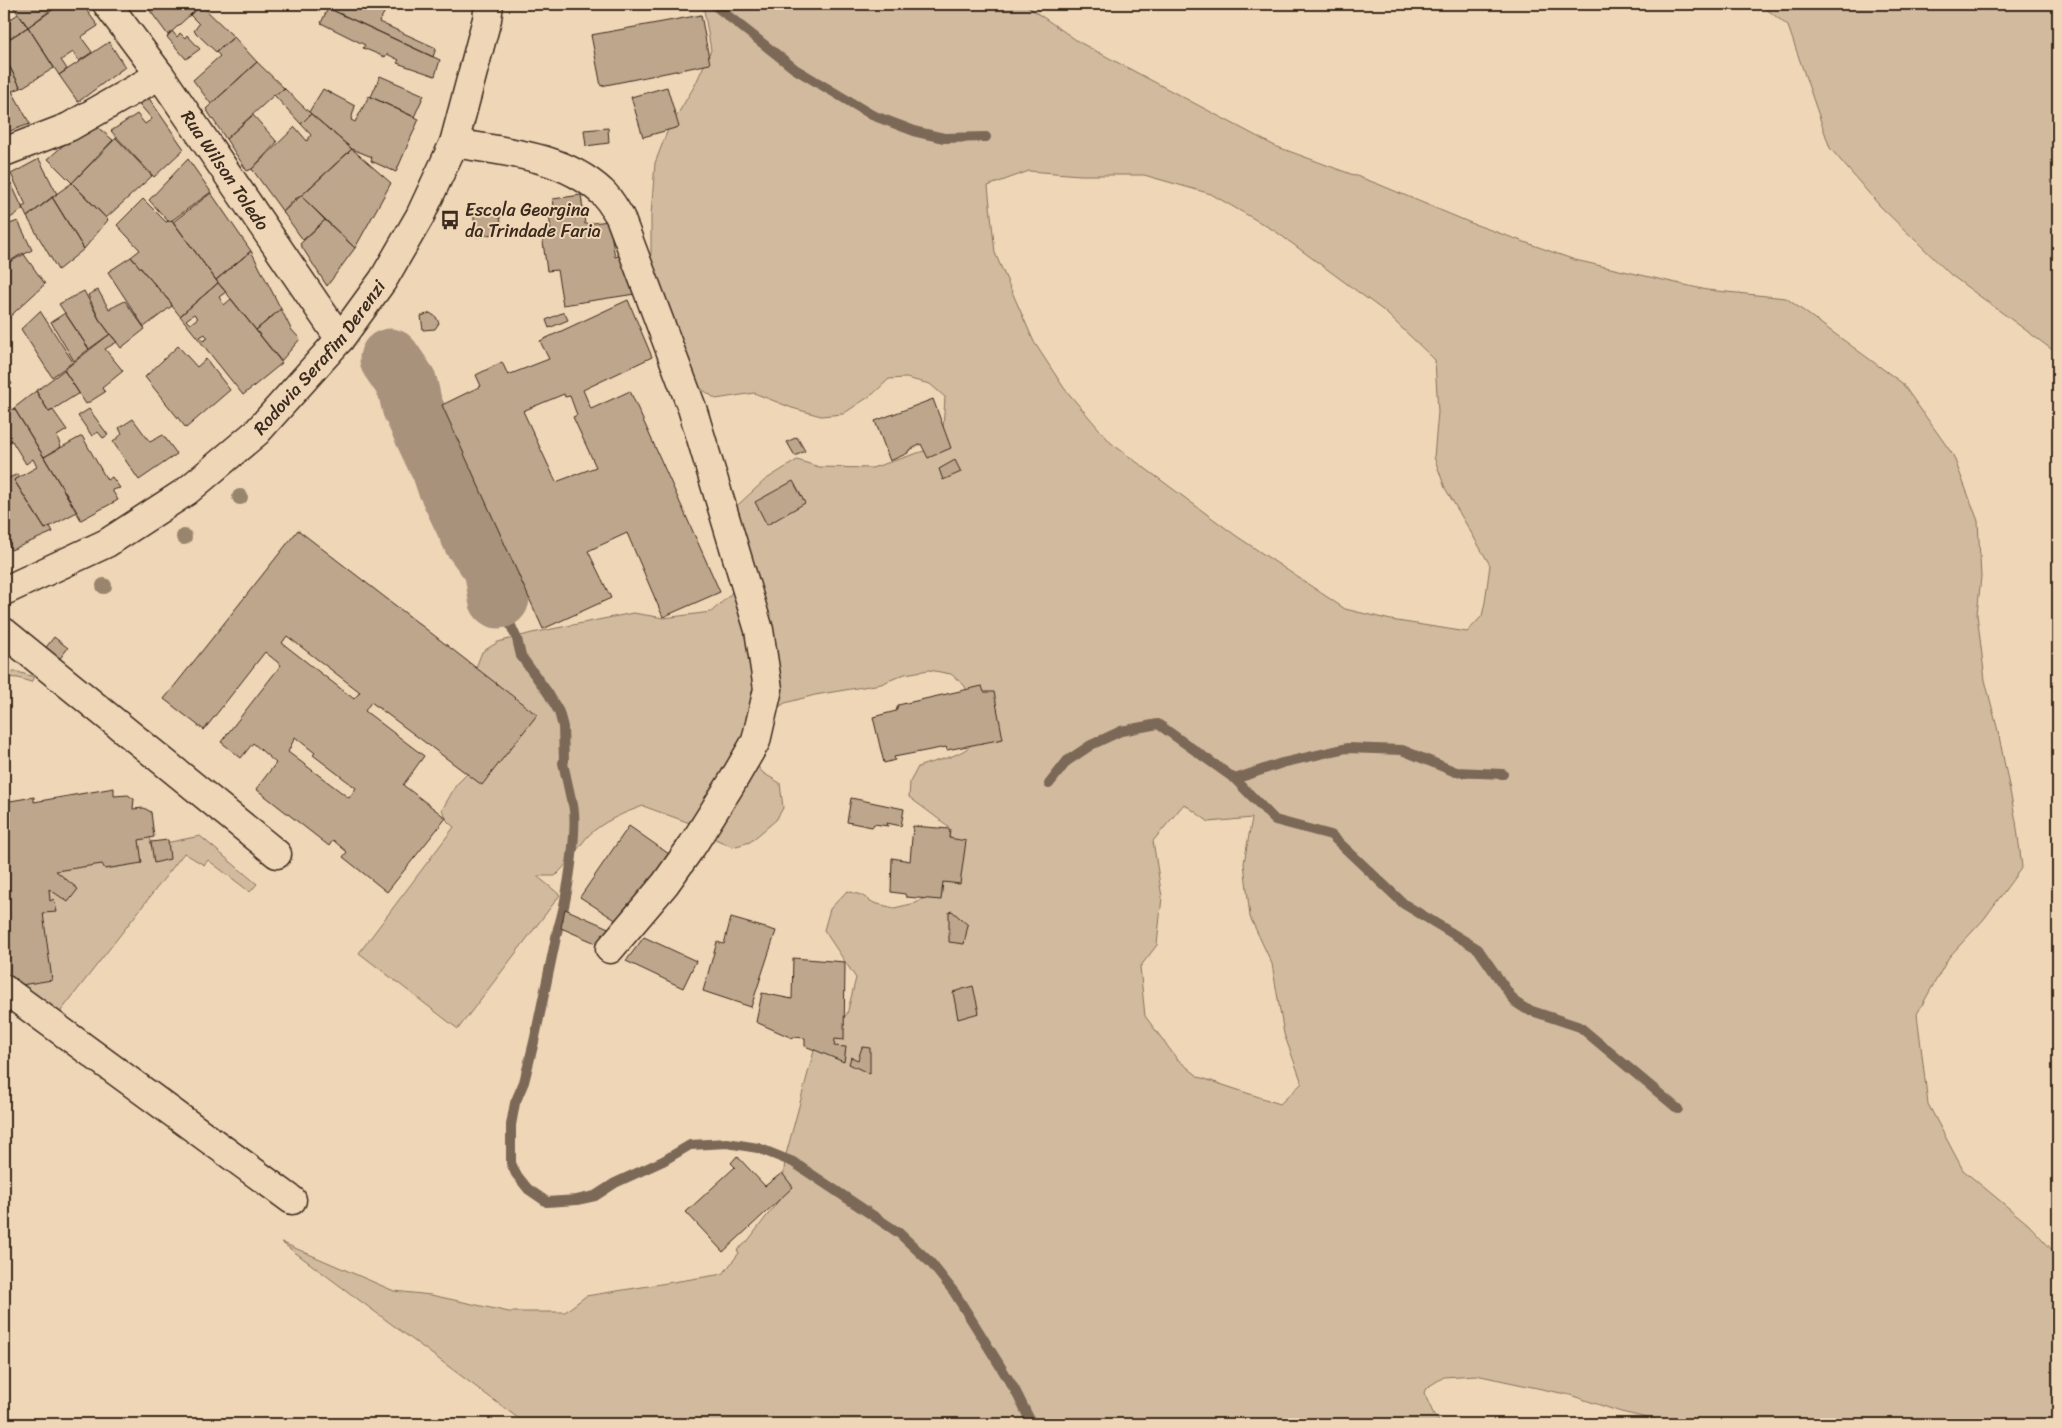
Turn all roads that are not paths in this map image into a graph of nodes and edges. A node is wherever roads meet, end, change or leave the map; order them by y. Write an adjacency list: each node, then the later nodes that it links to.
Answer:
1 (107, 4): 3 (main road, Rua Wilson Toledo)
2 (489, 4): 4 (main road, Rodovia Serafim Derenzi)
3 (160, 75): 5 (main road); 6 (main road, Rua Wilson Toledo)
4 (454, 144): 6 (main road, Rodovia Serafim Derenzi); 10 (main road)
5 (4, 152)
6 (340, 339): 7 (main road, Rodovia Serafim Derenzi)
7 (4, 591)
8 (4, 632): 9 (main road)
9 (277, 854)
10 (610, 950)
11 (4, 989): 12 (main road)
12 (292, 1200)

